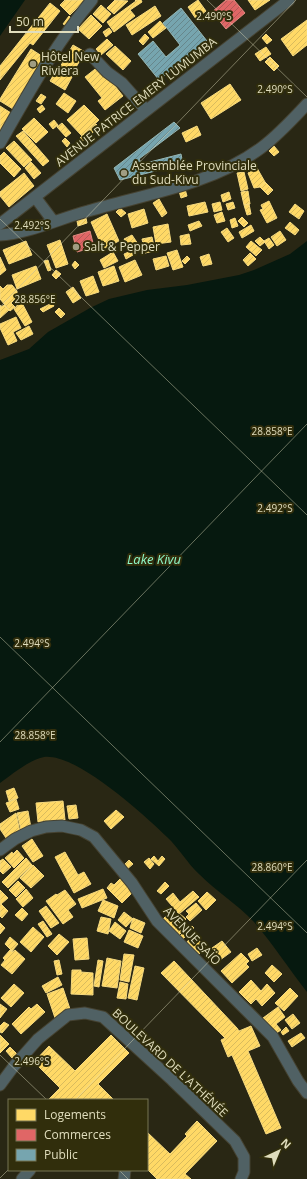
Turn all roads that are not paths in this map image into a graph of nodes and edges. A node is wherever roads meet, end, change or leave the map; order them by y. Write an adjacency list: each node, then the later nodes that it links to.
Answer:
1 (92, 0): 6 (street)
2 (289, 0): 5 (street, AVENUE PATRICE EMERY LUMUMBA)
3 (90, 54): 5 (street)
4 (307, 104): 8 (street)
5 (146, 110): 7 (street, AVENUE PATRICE EMERY LUMUMBA)
6 (0, 143)
7 (35, 197): 8 (street); 9 (street, AVENUE PATRICE EMERY LUMUMBA)
8 (53, 221): 10 (street)
9 (0, 224)
10 (0, 235)
11 (0, 850): 13 (street, AVENUE SAÏO)
12 (0, 1085): 16 (street, BOULEVARD DE L'ATHÉNÉE)
13 (307, 1093)
14 (29, 1171): 15 (street)
15 (22, 1179)
16 (241, 1179)

